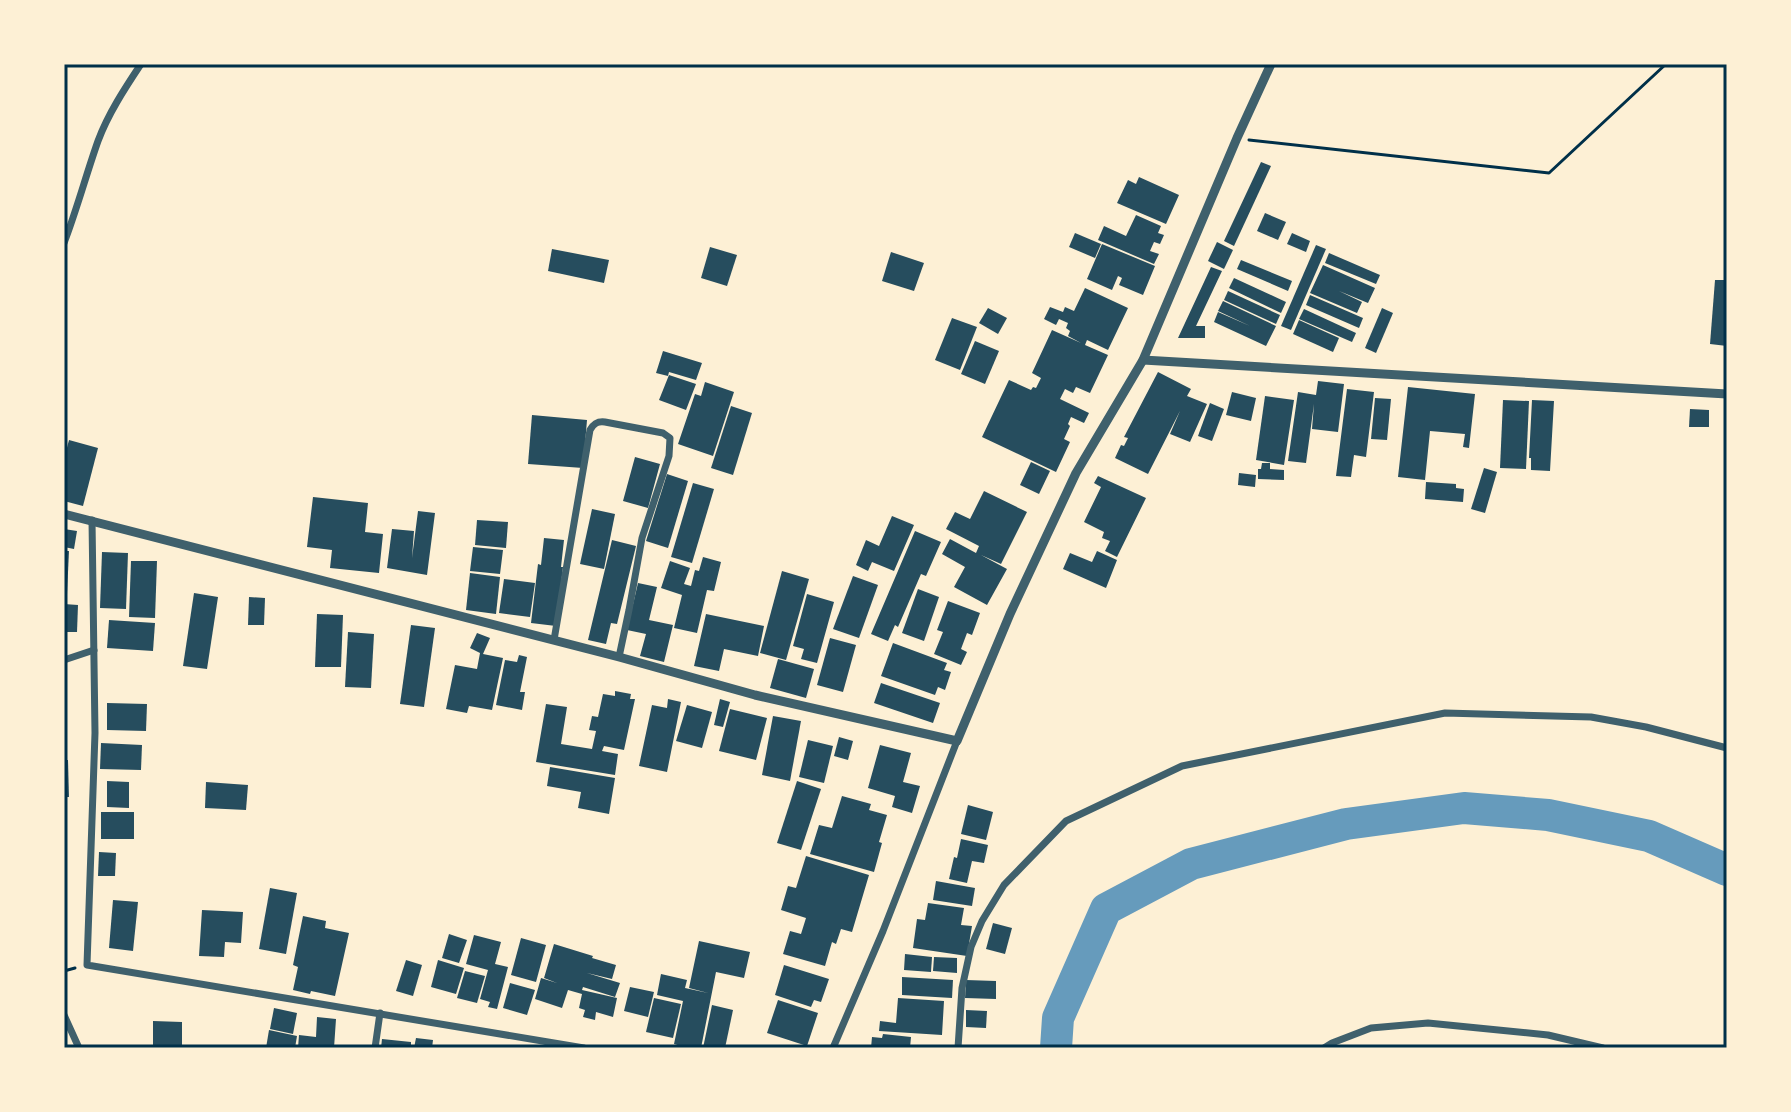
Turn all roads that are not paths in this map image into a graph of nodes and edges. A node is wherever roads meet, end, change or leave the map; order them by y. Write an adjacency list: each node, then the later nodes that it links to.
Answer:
1 (141, 64): 3 (street)
2 (1271, 64): 4 (street)
3 (64, 243)
4 (1143, 360): 5 (street); 12 (street)
5 (1727, 394)
6 (64, 514): 7 (street)
7 (92, 520): 8 (street); 9 (street)
8 (554, 640): 10 (street); 10 (street)
9 (94, 650): 11 (street); 14 (street)
10 (619, 657): 12 (street)
11 (64, 660)
12 (957, 741): 19 (street)
13 (1727, 748): 20 (street)
14 (380, 1013): 17 (street); 18 (street)
15 (64, 1015): 16 (street)
16 (79, 1048)
17 (375, 1048)
18 (584, 1048)
19 (833, 1048)
20 (958, 1048)
21 (1324, 1048): 22 (street)
22 (1603, 1048)

